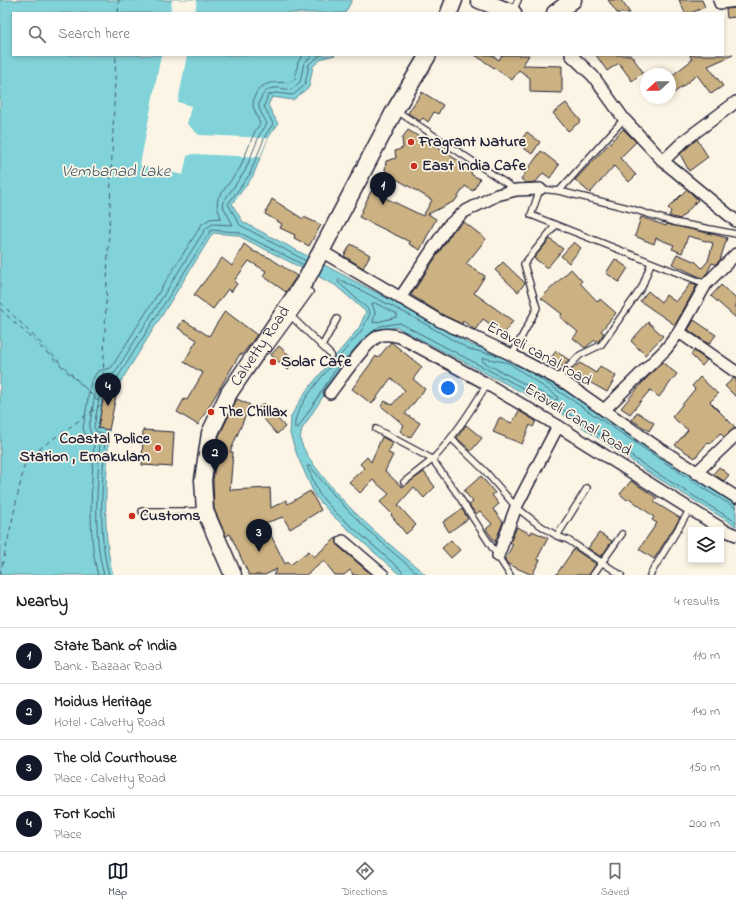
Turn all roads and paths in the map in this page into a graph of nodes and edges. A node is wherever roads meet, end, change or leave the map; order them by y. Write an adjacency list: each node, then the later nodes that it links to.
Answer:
1 (454, 0): 7 (street)
2 (479, 0): 8 (street)
3 (518, 0): 9 (lane)
4 (573, 0): 10 (street)
5 (719, 0): 6 (street)
6 (736, 1)
7 (449, 12)
8 (510, 12)
9 (513, 12)
10 (556, 12)
11 (427, 56): 14 (street, Calvetty Road)
12 (572, 56): 15 (street)
13 (736, 102): 16 (street)
14 (395, 110): 18 (lane); 23 (street, Calvetty Road)
15 (624, 119): 16 (street); 19 (lane)
16 (663, 161): 20 (street)
17 (540, 189): 18 (street); 19 (lane); 21 (lane)
18 (516, 190): 28 (street)
19 (559, 192): 22 (lane)
20 (736, 221)
21 (555, 226): 25 (lane); 35 (lane)
22 (736, 234)
23 (319, 254): 27 (street, Calvetty Road); 28 (street, Eraveli canal road)
24 (736, 254): 26 (street)
25 (651, 263): 26 (lane); 37 (lane)
26 (706, 284): 31 (street)
27 (308, 285): 29 (lane); 53 (street, Calvetty Road)
28 (400, 298): 35 (street, Eraveli canal road)
29 (292, 318): 32 (lane); 33 (lane)
30 (337, 319): 32 (lane)
31 (679, 332): 36 (street); 40 (street)
32 (322, 346): 34 (lane)
33 (268, 350)
34 (331, 355)
35 (512, 355): 37 (street, Eraveli canal road)
36 (736, 372)
37 (557, 379): 40 (street, Eraveli canal road)
38 (487, 384): 39 (street, Eraveli Canal Road); 41 (street, Eraveli Canal Road); 44 (lane)
39 (330, 393)
40 (604, 410): 46 (street, Eraveli canal road)
41 (558, 426): 50 (street); 51 (street, Eraveli Canal Road)
42 (376, 428): 45 (lane)
43 (736, 435): 46 (street)
44 (451, 438): 45 (lane); 50 (lane)
45 (432, 459): 47 (lane); 58 (lane)
46 (696, 473): 49 (street, Eraveli canal road)
47 (404, 482)
48 (587, 488): 56 (lane)
49 (736, 497)
50 (516, 507): 56 (lane); 58 (street)
51 (690, 510): 55 (street, Eraveli Canal Road); 65 (lane)
52 (142, 511): 53 (lane)
53 (205, 511): 60 (street, Calvetty Road)
54 (622, 534): 59 (lane)
55 (736, 535)
56 (558, 536): 59 (lane)
57 (343, 541): 61 (street)
58 (498, 556): 62 (lane)
59 (602, 563): 63 (lane); 64 (lane)
60 (233, 575)
61 (383, 575)
62 (510, 575)
63 (593, 575)
64 (621, 575)
65 (650, 575)

